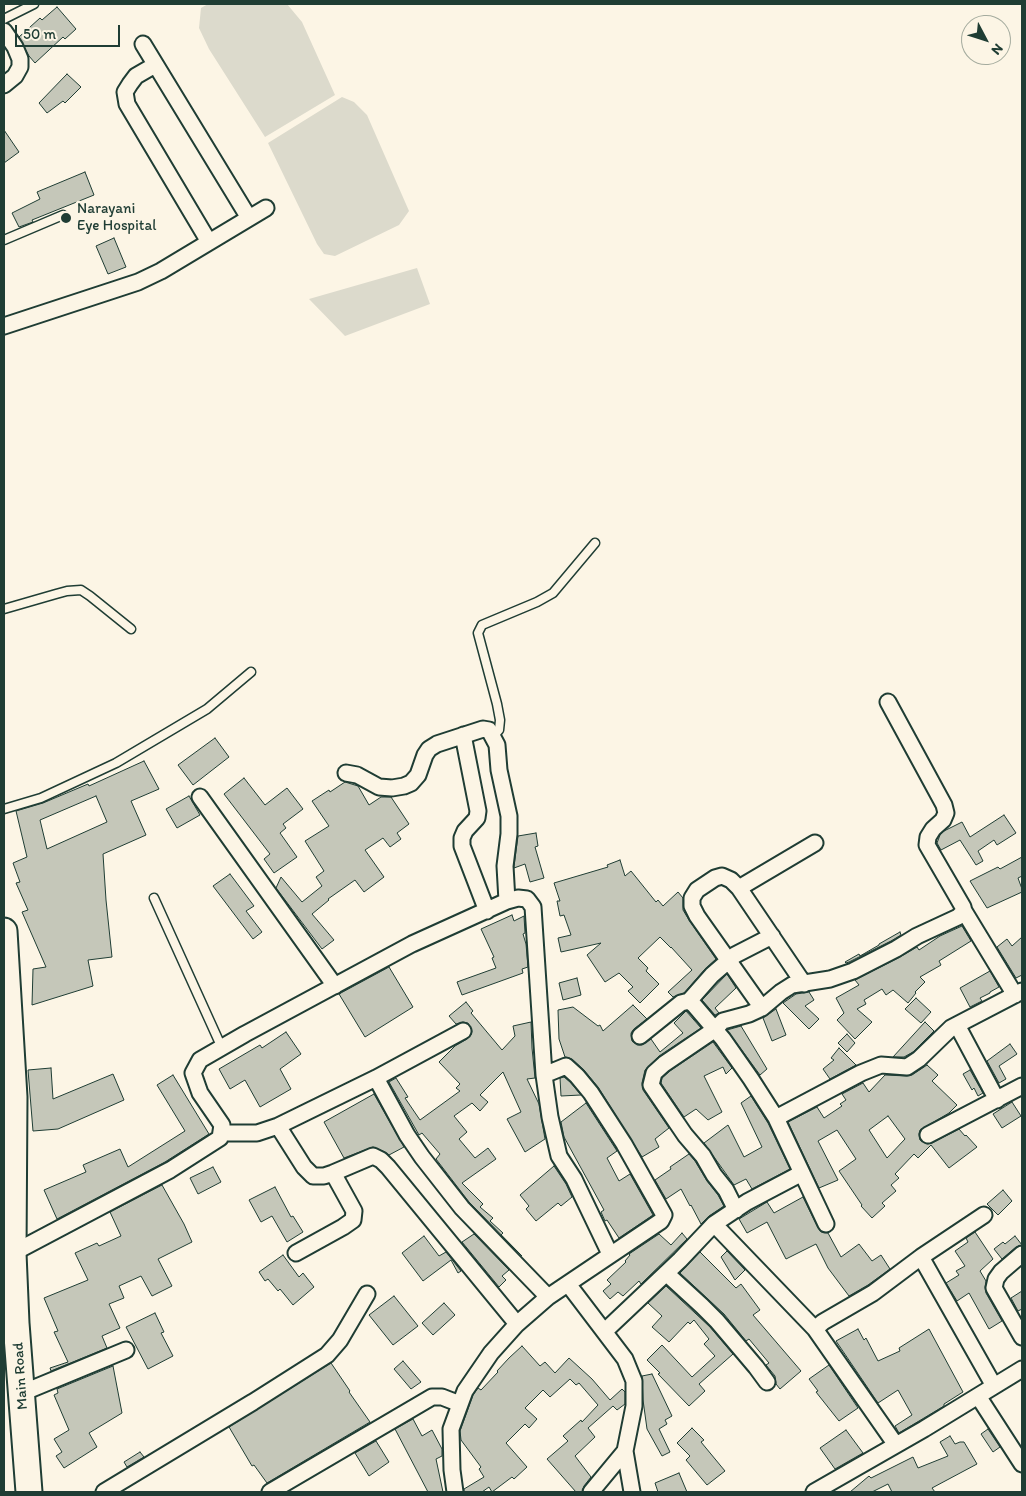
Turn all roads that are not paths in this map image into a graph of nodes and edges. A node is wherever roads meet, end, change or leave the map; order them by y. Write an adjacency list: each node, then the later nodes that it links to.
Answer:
1 (34, 4): 2 (lane)
2 (4, 19)
3 (4, 32): 6 (street)
4 (143, 44): 5 (street)
5 (155, 64): 9 (street); 11 (street)
6 (4, 85)
7 (266, 208): 9 (street)
8 (63, 215): 10 (lane)
9 (249, 218): 11 (street)
10 (4, 240)
11 (209, 242): 12 (street)
12 (4, 326)
13 (595, 543): 19 (lane)
14 (4, 610): 15 (lane)
15 (130, 629)
16 (251, 672): 22 (lane)
17 (888, 702): 28 (street)
18 (463, 735): 19 (street); 20 (street); 27 (street)
19 (493, 738): 26 (street)
20 (346, 773)
21 (200, 797): 33 (street)
22 (4, 809)
23 (815, 843): 24 (street)
24 (739, 888): 30 (street); 31 (street)
25 (154, 898): 41 (lane)
26 (507, 901): 27 (street); 43 (street)
27 (487, 911): 33 (street)
28 (964, 911): 32 (street); 34 (street)
29 (4, 931): 42 (main road, Main Road)
30 (772, 936): 31 (street); 32 (street)
31 (729, 961): 35 (street); 36 (street)
32 (804, 984): 36 (street)
33 (335, 986): 41 (street)
34 (1019, 993): 37 (street)
35 (689, 1001): 38 (street); 40 (street)
36 (762, 1008): 38 (street)
37 (957, 1025): 46 (street); 47 (street)
38 (714, 1030): 47 (street); 53 (street)
39 (463, 1031): 44 (street)
40 (640, 1036)
41 (222, 1048): 49 (street)
42 (7, 1053): 58 (main road, Main Road)
43 (544, 1074): 59 (street); 59 (street)
44 (376, 1078): 48 (street); 65 (street)
45 (1022, 1086): 46 (street)
46 (997, 1100): 50 (street)
47 (776, 1118): 52 (street)
48 (278, 1126): 49 (street); 51 (street)
49 (221, 1133): 58 (street)
50 (928, 1135)
51 (333, 1173): 57 (street); 66 (street)
52 (802, 1173): 53 (street); 56 (street)
53 (736, 1210): 55 (street)
54 (984, 1215): 61 (street)
55 (714, 1224): 62 (street); 67 (street)
56 (826, 1224)
57 (296, 1253)
58 (8, 1254): 74 (main road, Main Road)
59 (610, 1254): 63 (street)
60 (1022, 1254): 69 (street)
61 (922, 1256): 67 (street); 73 (street)
62 (666, 1273): 68 (street); 72 (street)
63 (568, 1284): 65 (street); 68 (street)
64 (367, 1294): 81 (street)
65 (548, 1297): 66 (street)
66 (517, 1324): 76 (street)
67 (815, 1329): 77 (street)
68 (605, 1331): 78 (street)
69 (1022, 1337)
70 (126, 1350): 74 (street)
71 (1022, 1369): 73 (street)
72 (767, 1382)
73 (994, 1386): 75 (street)
74 (22, 1392): 80 (main road, Main Road)
75 (978, 1396): 77 (street); 79 (street)
76 (460, 1404): 82 (street); 83 (street)
77 (896, 1445): 86 (street)
78 (625, 1451): 84 (street); 85 (street)
79 (1022, 1464)
80 (30, 1492)
81 (104, 1492)
82 (270, 1492)
83 (454, 1492)
84 (591, 1492)
85 (632, 1492)
86 (814, 1492)

